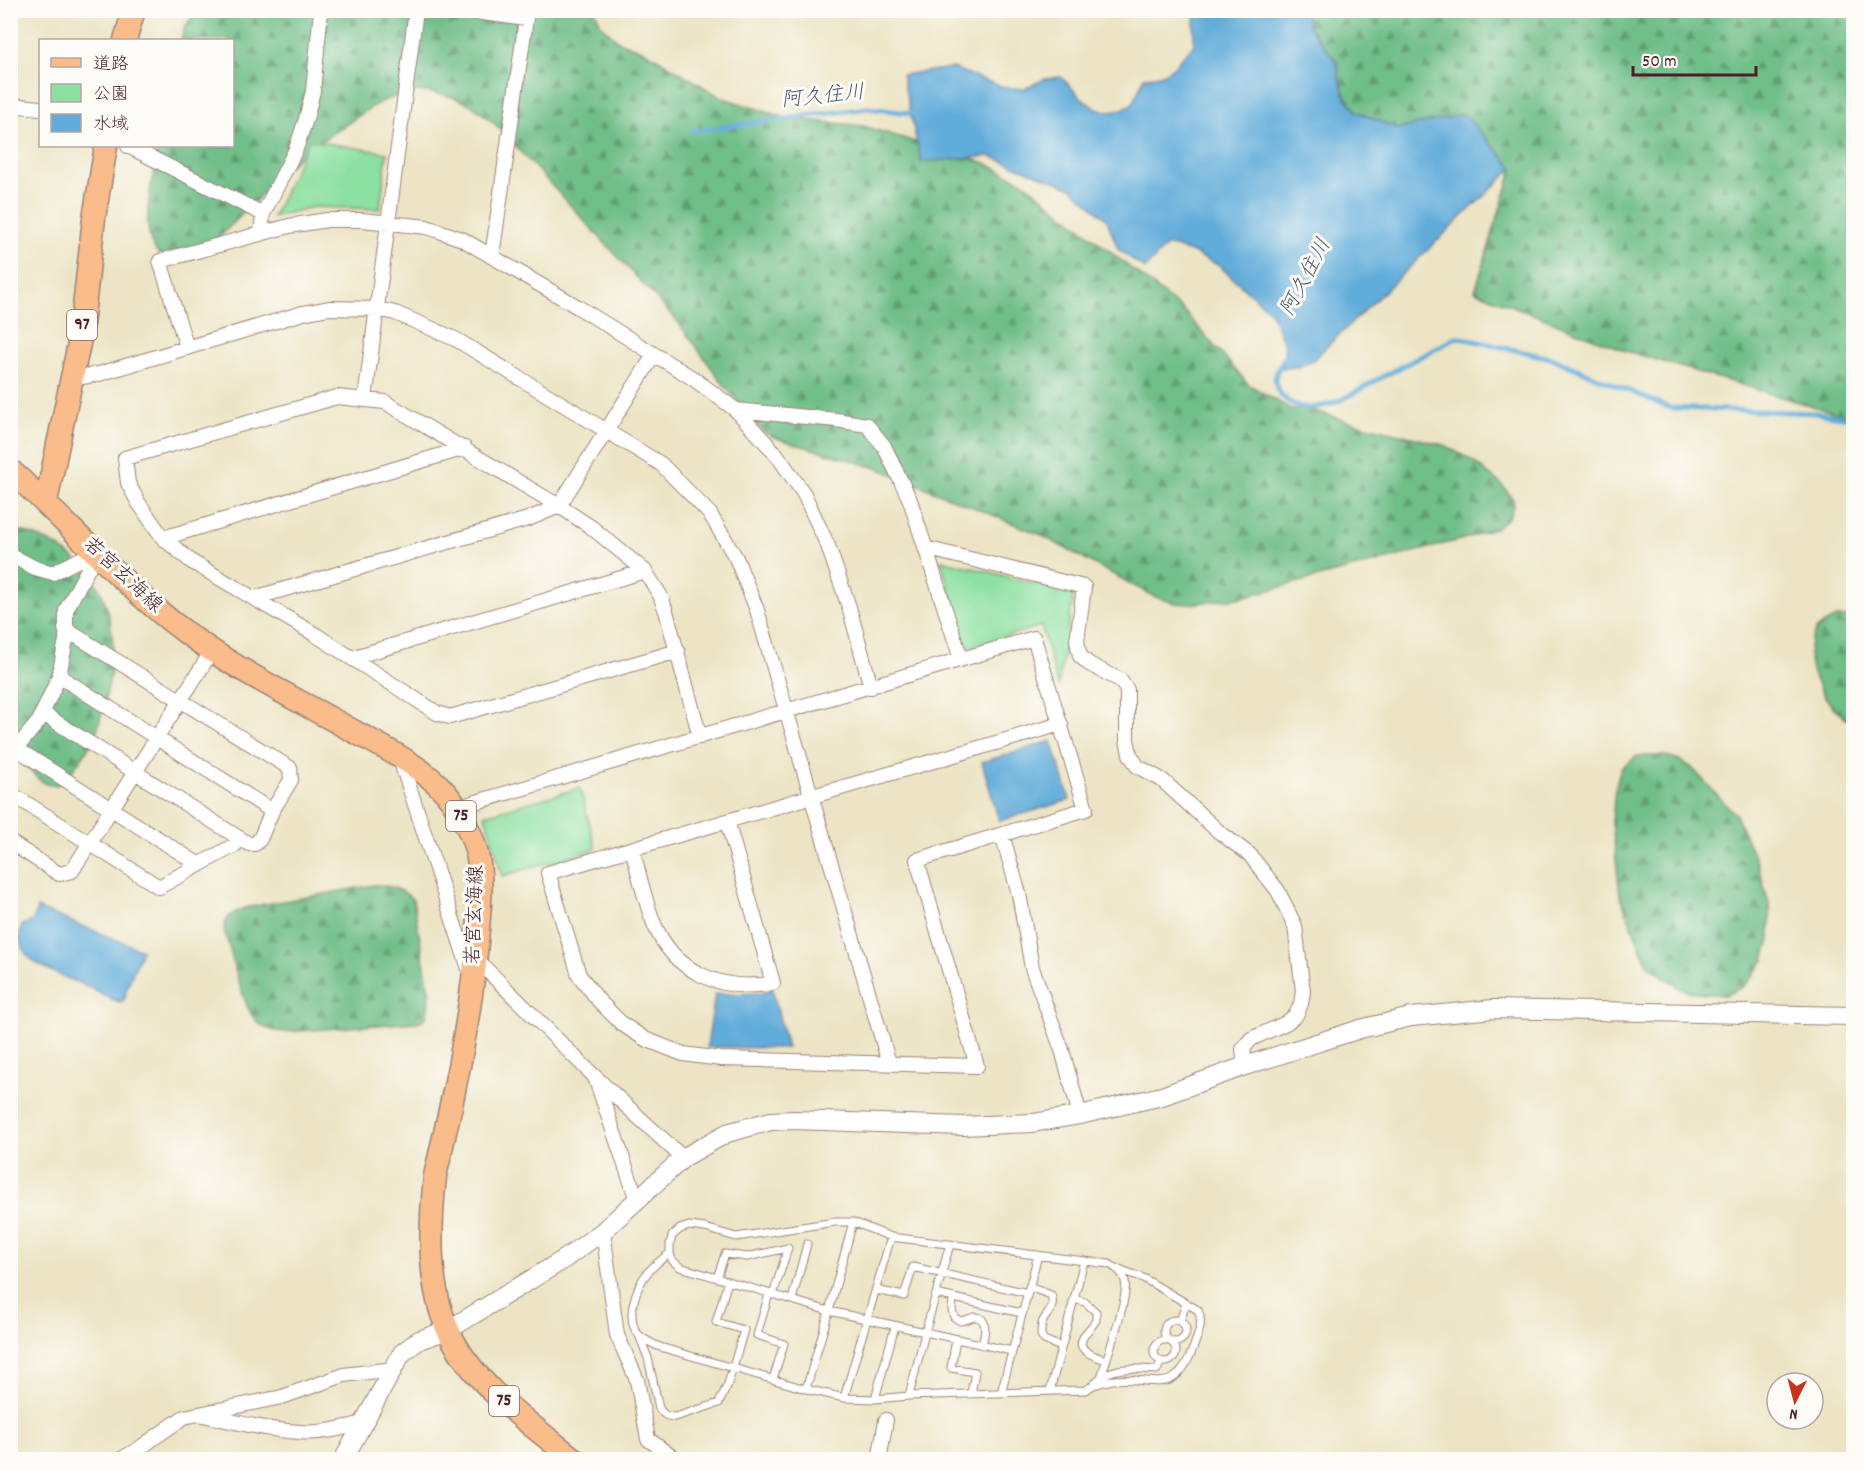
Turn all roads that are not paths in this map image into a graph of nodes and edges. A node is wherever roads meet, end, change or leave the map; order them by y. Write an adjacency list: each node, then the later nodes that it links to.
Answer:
1 (134, 10): 5 (main road)
2 (321, 10): 10 (street)
3 (416, 10): 11 (street)
4 (460, 10): 13 (street)
5 (125, 39)
6 (10, 105): 7 (street)
7 (39, 108)
8 (106, 147): 17 (main road, 97)
9 (131, 147): 10 (street)
10 (263, 214): 12 (street)
11 (388, 223): 12 (street); 13 (street); 14 (street)
12 (261, 234): 15 (street)
13 (492, 256): 16 (street)
14 (378, 309): 15 (street); 18 (street); 20 (street)
15 (188, 348): 17 (street)
16 (654, 355): 19 (street); 20 (street)
17 (71, 379): 23 (main road, 97)
18 (365, 399): 21 (street); 25 (street)
19 (736, 410): 26 (street); 37 (street)
20 (607, 433): 24 (street); 39 (street)
21 (465, 448): 24 (street); 25 (street)
22 (10, 471): 23 (main road, 若宮玄海線 / 75)
23 (46, 502): 27 (main road, 若宮玄海線 / 75)
24 (559, 506): 29 (street); 30 (street)
25 (163, 538): 30 (street)
26 (925, 548): 35 (street); 63 (street)
27 (94, 552): 28 (street); 31 (street); 32 (main road, 若宮玄海線 / 75)
28 (10, 555)
29 (645, 571): 33 (street); 34 (street)
30 (254, 598): 34 (street)
31 (65, 628): 36 (street); 38 (street)
32 (212, 651): 38 (street); 45 (main road, 若宮玄海線 / 75)
33 (678, 651): 34 (street); 42 (street)
34 (351, 658)
35 (961, 659): 37 (street); 41 (street)
36 (58, 676): 40 (street); 43 (street)
37 (871, 687): 39 (street)
38 (180, 700): 43 (street); 51 (street)
39 (786, 711): 42 (street); 48 (street)
40 (42, 713): 44 (street); 46 (street)
41 (1061, 724): 48 (street); 53 (street)
42 (700, 737): 49 (street)
43 (157, 738): 46 (street); 51 (street)
44 (14, 752): 50 (street)
45 (399, 756): 49 (main road, 若宮玄海線 / 75); 60 (street)
46 (134, 773): 50 (street); 54 (street)
47 (10, 793): 56 (street)
48 (812, 797): 52 (street); 62 (street)
49 (456, 808): 59 (main road, 若宮玄海線 / 75)
50 (112, 809): 56 (street); 58 (street)
51 (272, 811): 54 (street)
52 (727, 821): 57 (street); 57 (street)
53 (1002, 834): 62 (street); 65 (street)
54 (239, 838): 58 (street)
55 (10, 842): 56 (street)
56 (90, 843): 58 (street)
57 (632, 849): 62 (street)
58 (198, 864)
59 (476, 959): 60 (main road, 若宮玄海線 / 75); 64 (street)
60 (474, 982): 95 (main road, 若宮玄海線 / 75)
61 (1854, 1016): 63 (street)
62 (890, 1063)
63 (1245, 1066): 65 (street)
64 (594, 1076): 66 (street); 67 (street)
65 (1080, 1115): 66 (street)
66 (683, 1158): 67 (street)
67 (637, 1200): 69 (street)
68 (853, 1222): 70 (lane); 73 (lane); 88 (lane)
69 (603, 1231): 91 (street); 95 (street)
70 (891, 1236): 72 (lane); 80 (lane)
71 (807, 1244): 86 (lane)
72 (950, 1244): 74 (lane); 77 (lane)
73 (670, 1253): 78 (lane); 90 (lane)
74 (1038, 1255): 75 (lane); 81 (lane)
75 (1084, 1261): 76 (lane); 85 (lane)
76 (1117, 1269): 87 (lane); 103 (lane)
77 (941, 1274): 80 (lane); 81 (lane); 83 (lane)
78 (717, 1278): 79 (lane); 82 (lane)
79 (728, 1281): 82 (lane); 105 (lane)
80 (876, 1290): 92 (lane)
81 (1028, 1290): 89 (lane); 101 (lane)
82 (771, 1294): 86 (lane); 108 (lane)
83 (936, 1294): 84 (lane); 96 (lane)
84 (953, 1298): 89 (lane); 100 (lane)
85 (1074, 1299): 101 (lane); 103 (lane)
86 (792, 1300): 88 (lane)
87 (1186, 1304): 93 (lane); 109 (lane)
88 (829, 1311): 92 (lane); 110 (lane)
89 (1022, 1313): 102 (lane)
90 (633, 1318): 91 (lane); 97 (lane)
91 (615, 1320): 123 (street)
92 (867, 1320): 94 (lane); 115 (lane)
93 (1180, 1321): 99 (lane); 99 (lane)
94 (896, 1326): 96 (lane); 116 (lane)
95 (448, 1330): 106 (street); 122 (main road, 若宮玄海線 / 75)
96 (925, 1333): 98 (lane); 114 (lane)
97 (639, 1335): 105 (lane); 105 (lane)
98 (956, 1339): 100 (lane); 113 (lane)
99 (1170, 1341): 104 (lane); 104 (lane)
100 (982, 1345): 102 (lane)
101 (1061, 1347): 111 (lane)
102 (1012, 1351): 112 (lane)
103 (1106, 1360): 107 (lane)
104 (1161, 1362): 107 (lane)
105 (734, 1368): 108 (lane)
106 (393, 1369): 117 (street); 119 (street)
107 (1101, 1378): 109 (lane)
108 (773, 1379): 110 (lane)
109 (1094, 1385): 111 (lane)
110 (806, 1389): 115 (lane)
111 (1050, 1391): 112 (lane)
112 (1001, 1393): 113 (lane)
113 (971, 1394): 114 (lane)
114 (909, 1396): 116 (lane)
115 (844, 1398): 116 (lane)
116 (875, 1399)
117 (198, 1414): 119 (street); 120 (street)
118 (886, 1420): 124 (street)
119 (364, 1423): 121 (street)
120 (119, 1460)
121 (343, 1460)
122 (575, 1460)
123 (676, 1460)
124 (879, 1460)

